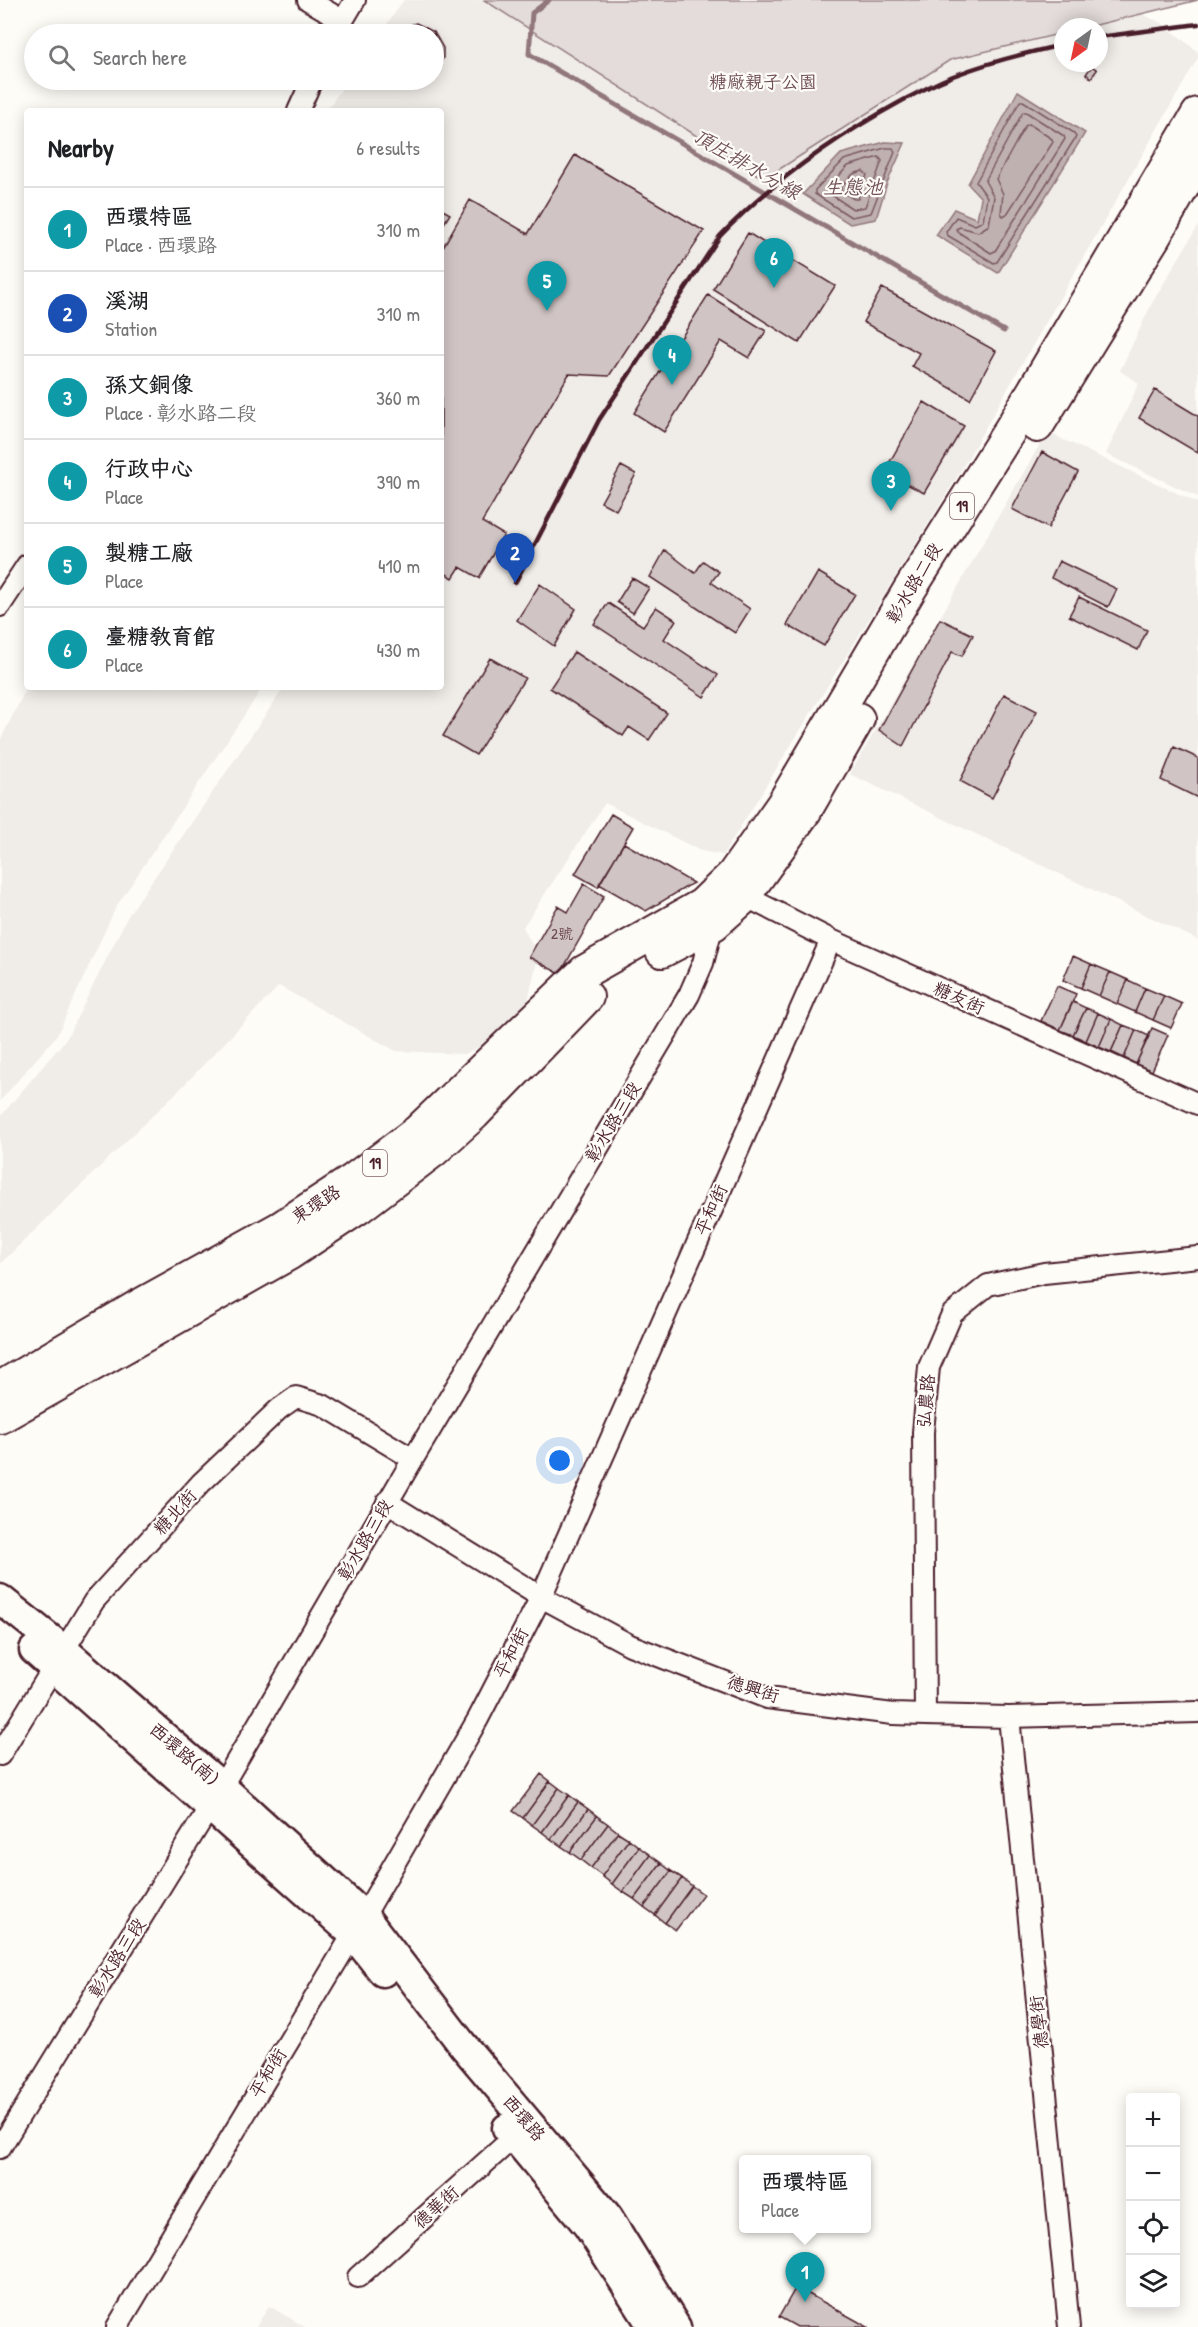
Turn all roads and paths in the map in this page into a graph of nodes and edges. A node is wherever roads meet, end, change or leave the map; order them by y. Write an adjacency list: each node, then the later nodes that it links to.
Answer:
1 (308, 0): 3 (street)
2 (355, 0): 4 (street)
3 (335, 24)
4 (340, 24)
5 (307, 90): 6 (street)
6 (299, 108)
7 (1198, 114): 11 (main road, 彰水路二段 / 19)
8 (1198, 160): 11 (main road, 彰水路二段 / 19)
9 (24, 570): 10 (street)
10 (0, 606)
11 (728, 891): 12 (main road, 19); 13 (street, 糖友街); 16 (main road, 東環路 / 19)
12 (714, 924): 17 (main road, 東環路 / 19); 18 (street, 彰水路三段)
13 (831, 940): 14 (street, 糖友街); 20 (street, 平和街)
14 (1198, 1104)
15 (1198, 1257): 25 (street, 弘農路)
16 (0, 1388)
17 (0, 1417)
18 (413, 1459): 19 (street, 彰水路三段); 23 (street, 糖北街)
19 (387, 1502): 20 (street, 德興街); 28 (street, 彰水路三段)
20 (541, 1597): 25 (street, 德興街); 29 (street, 平和街)
21 (0, 1599): 23 (main road, 西環路(南))
22 (0, 1622): 23 (main road, 西環路(南))
23 (59, 1658): 27 (street, 糖北街); 28 (main road, 西環路(南))
24 (1198, 1712): 26 (street, 德興街)
25 (925, 1715): 26 (street, 德興街)
26 (1009, 1717): 36 (street, 德學街)
27 (0, 1755)
28 (215, 1797): 29 (main road, 西環路(南)); 31 (street, 彰水路三段)
29 (358, 1924): 30 (main road, 西環路); 33 (street, 平和街); 35 (main road, 西環路)
30 (514, 2136): 32 (street, 德華街); 34 (main road, 西環路)
31 (0, 2148)
32 (358, 2277)
33 (117, 2327)
34 (653, 2327)
35 (676, 2327)
36 (1069, 2327)

